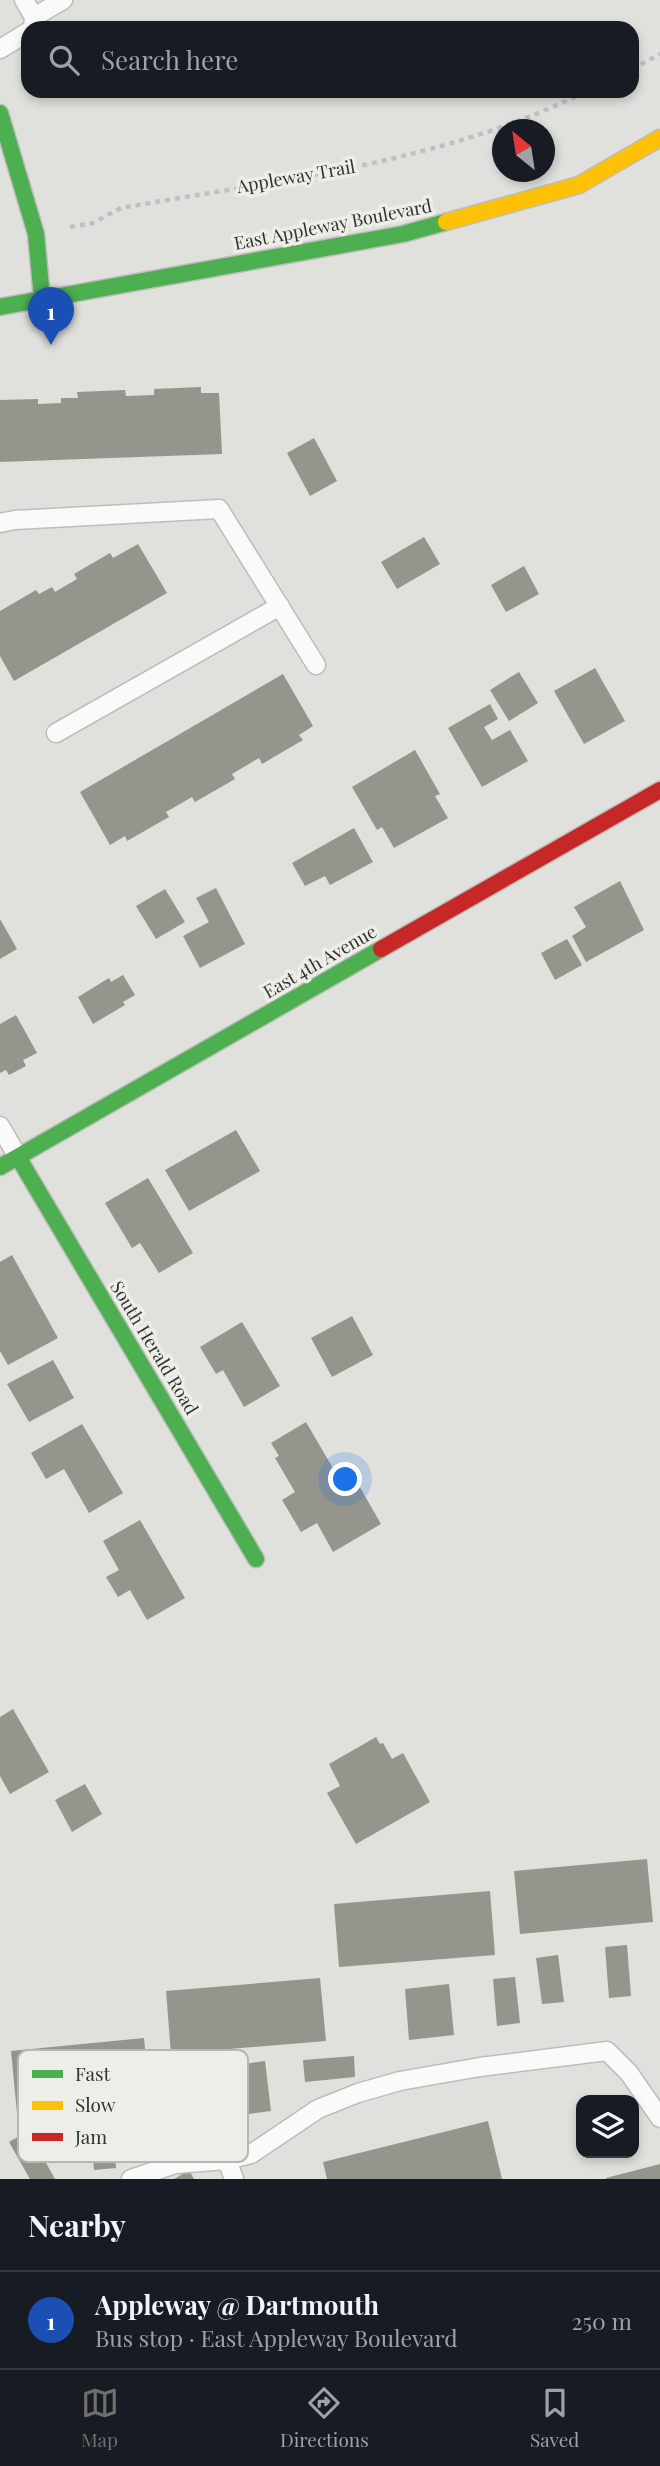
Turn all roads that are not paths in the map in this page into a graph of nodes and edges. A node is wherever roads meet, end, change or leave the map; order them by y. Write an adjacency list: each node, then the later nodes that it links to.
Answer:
1 (24, 0): 3 (lane)
2 (63, 0): 4 (lane)
3 (30, 21)
4 (38, 21)
5 (21, 34): 6 (lane)
6 (0, 49)
7 (0, 113): 9 (street)
8 (660, 138): 9 (street, East Appleway Boulevard)
9 (42, 298): 10 (street, East Appleway Boulevard)
10 (0, 307)
11 (0, 523): 12 (lane)
12 (280, 606): 13 (lane); 14 (lane)
13 (316, 665)
14 (55, 733)
15 (660, 790): 17 (street, East 4th Avenue)
16 (0, 1126): 17 (lane)
17 (18, 1157): 18 (street, East 4th Avenue); 19 (street, South Herald Road)
18 (0, 1167)
19 (257, 1559)
20 (660, 2118): 21 (lane)
21 (248, 2155)
22 (201, 2162): 24 (lane)
23 (228, 2162): 25 (lane)
24 (131, 2179)
25 (234, 2179)

